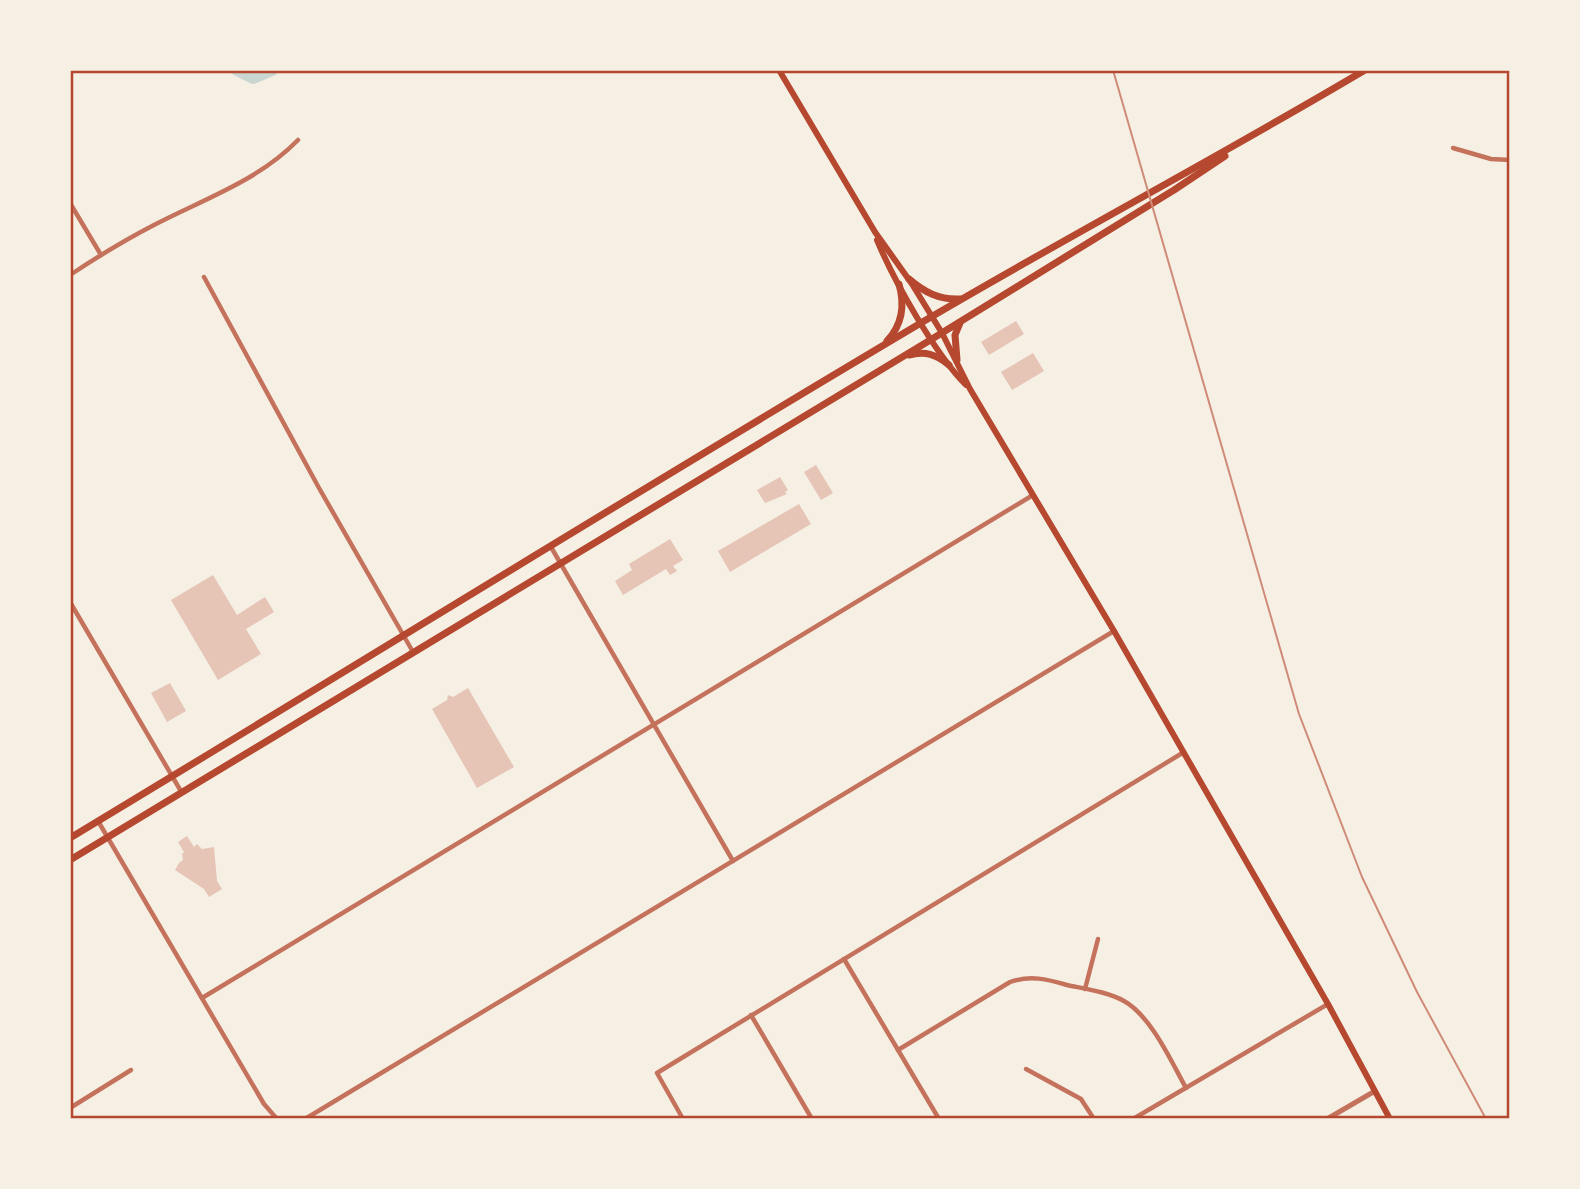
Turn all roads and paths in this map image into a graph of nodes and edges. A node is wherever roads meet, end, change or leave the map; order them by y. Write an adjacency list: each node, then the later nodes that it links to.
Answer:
1 (779, 70): 8 (main road)
2 (1365, 70): 3 (main road)
3 (1258, 134): 14 (main road); 16 (main road)
4 (298, 140): 9 (street)
5 (1453, 148): 6 (street)
6 (1510, 160)
7 (70, 203): 9 (street)
8 (875, 232): 12 (main road); 13 (main road)
9 (101, 255): 10 (street)
10 (70, 275)
11 (204, 277): 30 (street)
12 (909, 279): 14 (main road); 15 (main road)
13 (899, 284): 17 (main road); 20 (main road)
14 (964, 299): 15 (main road)
15 (932, 317): 17 (main road); 18 (main road)
16 (965, 318): 18 (main road); 22 (main road)
17 (922, 323): 19 (main road); 20 (main road)
18 (942, 333): 19 (main road); 22 (main road)
19 (932, 339): 21 (main road); 23 (main road)
20 (881, 347): 26 (main road)
21 (902, 358): 23 (main road); 27 (main road)
22 (957, 360): 24 (main road)
23 (948, 365): 24 (main road)
24 (970, 388): 25 (main road)
25 (1034, 495): 29 (main road); 32 (street)
26 (551, 547): 27 (street); 30 (main road)
27 (561, 564): 31 (main road); 32 (street)
28 (70, 602): 34 (street)
29 (1114, 631): 33 (main road); 40 (street)
30 (404, 636): 31 (street); 34 (main road)
31 (413, 653): 35 (main road)
32 (655, 725): 40 (street); 44 (street)
33 (1184, 752): 42 (street); 45 (main road)
34 (172, 776): 35 (street); 36 (main road)
35 (182, 793): 37 (main road)
36 (98, 821): 37 (street); 38 (main road)
37 (108, 837): 39 (main road); 44 (street)
38 (70, 838)
39 (70, 860)
40 (733, 861): 54 (street)
41 (1098, 939): 43 (street)
42 (844, 959): 46 (street); 47 (street)
43 (1085, 989): 47 (street); 50 (street)
44 (202, 998): 53 (street)
45 (1328, 1004): 50 (street); 51 (main road)
46 (751, 1015): 55 (street); 56 (street)
47 (898, 1050): 57 (street)
48 (1026, 1069): 58 (street)
49 (131, 1070): 52 (street)
50 (1186, 1088): 59 (street)
51 (1375, 1091): 60 (street); 61 (main road)
52 (70, 1108)
53 (277, 1119)
54 (305, 1119)
55 (683, 1119)
56 (812, 1119)
57 (939, 1119)
58 (1094, 1119)
59 (1133, 1119)
60 (1327, 1119)
61 (1390, 1119)

